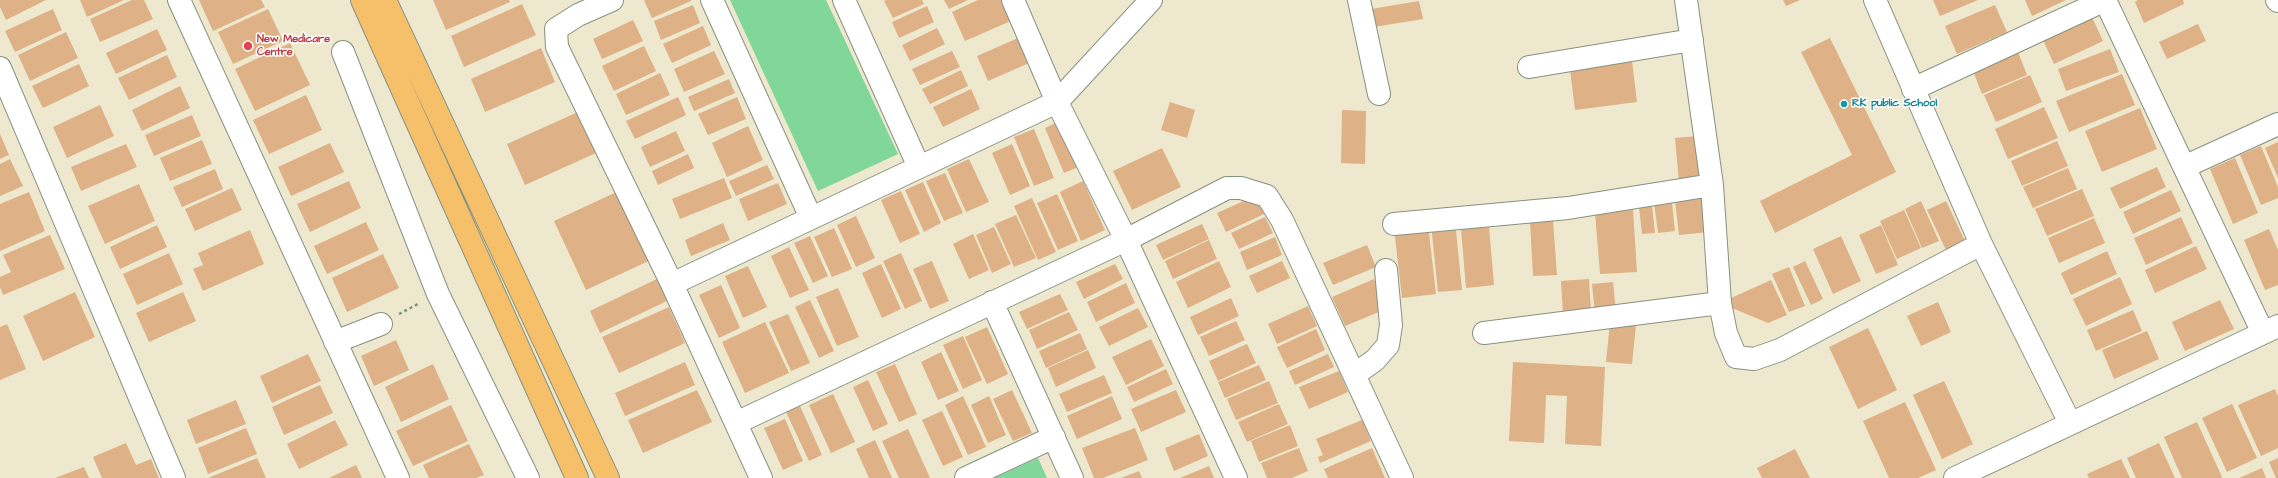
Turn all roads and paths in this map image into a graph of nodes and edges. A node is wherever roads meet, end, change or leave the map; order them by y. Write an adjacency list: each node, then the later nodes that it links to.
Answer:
1 (179, 0): 36 (street)
2 (362, 0): 44 (main road)
3 (386, 0): 45 (main road)
4 (612, 0): 29 (street)
5 (712, 0): 24 (street)
6 (844, 0): 21 (street)
7 (1013, 0): 19 (street)
8 (1151, 0): 19 (street)
9 (1359, 0): 18 (street)
10 (1686, 0): 13 (street)
11 (1875, 0): 17 (street)
12 (2105, 0): 17 (street); 22 (street)
13 (1692, 40): 15 (street); 23 (street)
14 (342, 52): 30 (street)
15 (1529, 67)
16 (0, 68): 41 (street)
17 (1913, 89): 27 (street)
18 (1379, 94)
19 (1057, 102): 21 (street); 26 (street)
20 (2278, 124): 22 (street)
21 (919, 167): 24 (street)
22 (2184, 167): 34 (street)
23 (1712, 185): 25 (street); 32 (street)
24 (811, 218): 29 (street)
25 (1394, 224)
26 (1126, 240): 31 (street); 37 (street); 49 (street)
27 (1981, 244): 32 (street); 39 (street)
28 (1386, 270): 37 (street)
29 (672, 284): 38 (street)
30 (438, 294): 33 (path); 43 (street)
31 (992, 302): 38 (street); 40 (street)
32 (1720, 304): 35 (street)
33 (381, 324): 36 (street)
34 (2270, 330): 39 (street)
35 (1484, 333)
36 (335, 342): 42 (street)
37 (1354, 375): 50 (street)
38 (736, 423): 46 (street)
39 (2070, 423): 51 (street)
40 (1054, 437): 47 (street); 48 (street)
41 (174, 478)
42 (398, 478)
43 (528, 478)
44 (577, 478)
45 (608, 478)
46 (761, 478)
47 (966, 478)
48 (1072, 478)
49 (1236, 478)
50 (1402, 478)
51 (1955, 478)

